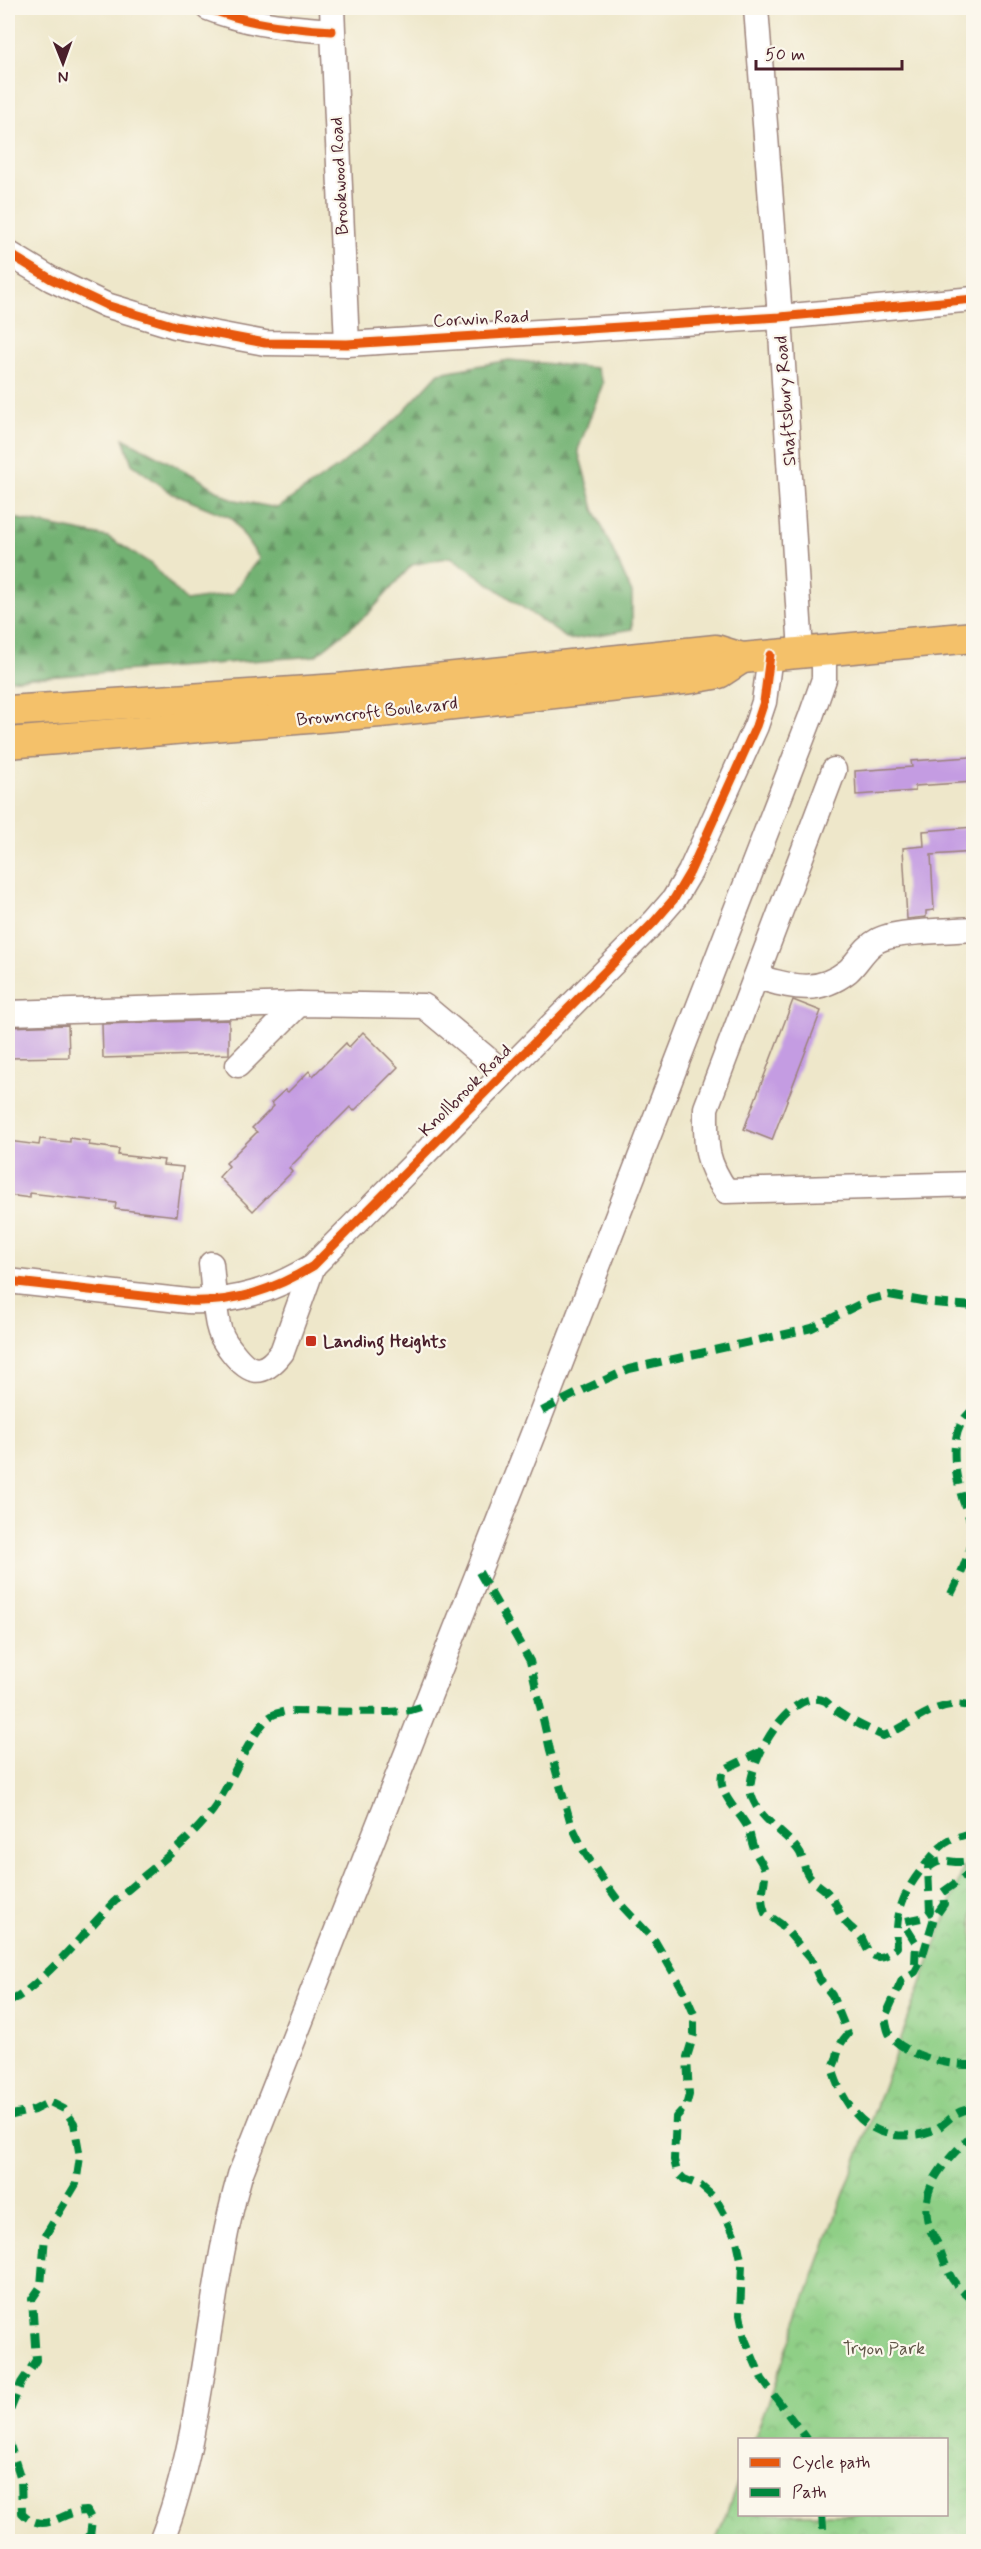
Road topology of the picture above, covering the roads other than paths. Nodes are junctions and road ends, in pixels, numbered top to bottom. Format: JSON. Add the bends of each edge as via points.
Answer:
{"nodes":[{"id":1,"x":208,"y":8,"type":"edge"},
{"id":2,"x":756,"y":8,"type":"edge"},
{"id":3,"x":332,"y":19,"type":"edge"},
{"id":4,"x":8,"y":253,"type":"edge"},
{"id":5,"x":974,"y":299,"type":"edge"},
{"id":6,"x":780,"y":317,"type":"junction"},
{"id":7,"x":347,"y":344,"type":"junction"},
{"id":8,"x":974,"y":637,"type":"edge"},
{"id":9,"x":813,"y":651,"type":"junction"},
{"id":10,"x":756,"y":657,"type":"junction"},
{"id":11,"x":559,"y":679,"type":"junction"},
{"id":12,"x":8,"y":711,"type":"edge"},
{"id":13,"x":8,"y":743,"type":"edge"},
{"id":14,"x":834,"y":770,"type":"dead end"},
{"id":15,"x":974,"y":930,"type":"edge"},
{"id":16,"x":756,"y":977,"type":"junction"},
{"id":17,"x":299,"y":1004,"type":"junction"},
{"id":18,"x":8,"y":1013,"type":"edge"},
{"id":19,"x":238,"y":1065,"type":"dead end"},
{"id":20,"x":504,"y":1073,"type":"junction"},
{"id":21,"x":974,"y":1184,"type":"edge"},
{"id":22,"x":211,"y":1264,"type":"dead end"},
{"id":23,"x":313,"y":1266,"type":"junction"},
{"id":24,"x":8,"y":1281,"type":"edge"},
{"id":25,"x":215,"y":1302,"type":"junction"},
{"id":26,"x":161,"y":2541,"type":"edge"}],
"edges":[{"from":1,"to":3,"type":"street","via":[[278,27]]},
{"from":2,"to":6,"type":"street","name":"Shaftsbury Road"},
{"from":3,"to":7,"type":"street","name":"Brookwood Road"},
{"from":4,"to":7,"type":"street","name":"Corwin Road","via":[[106,306],[175,326],[265,343]]},
{"from":5,"to":6,"type":"street","name":"Corwin Road"},
{"from":6,"to":7,"type":"street","name":"Corwin Road"},
{"from":6,"to":9,"type":"street","name":"Shaftsbury Road"},
{"from":8,"to":9,"type":"main road","name":"Browncroft Boulevard"},
{"from":9,"to":10,"type":"main road","name":"Browncroft Boulevard"},
{"from":9,"to":26,"type":"street","name":"Shaftsbury Road","via":[[824,679],[811,716],[240,2175],[226,2230],[188,2443]]},
{"from":10,"to":11,"type":"main road","name":"Browncroft Boulevard","via":[[716,650]]},
{"from":10,"to":20,"type":"street","name":"Knollbrook Road","via":[[766,690],[756,726],[682,886],[665,910]]},
{"from":11,"to":12,"type":"main road","name":"Browncroft Boulevard"},
{"from":11,"to":13,"type":"main road","name":"Browncroft Boulevard","via":[[171,731]]},
{"from":14,"to":16,"type":"street"},
{"from":15,"to":16,"type":"street","via":[[908,933],[877,940],[848,971],[822,987],[795,986]]},
{"from":16,"to":21,"type":"street","via":[[706,1108],[706,1152],[726,1191]]},
{"from":17,"to":18,"type":"street"},
{"from":17,"to":19,"type":"street"},
{"from":17,"to":20,"type":"street","via":[[424,1006]]},
{"from":20,"to":23,"type":"street","name":"Knollbrook Road"},
{"from":22,"to":25,"type":"street"},
{"from":23,"to":25,"type":"street","name":"Knollbrook Road","via":[[272,1289]]},
{"from":23,"to":25,"type":"street","via":[[282,1352],[264,1369],[243,1366],[223,1340]]},
{"from":24,"to":25,"type":"street","name":"Knollbrook Road"}]}
